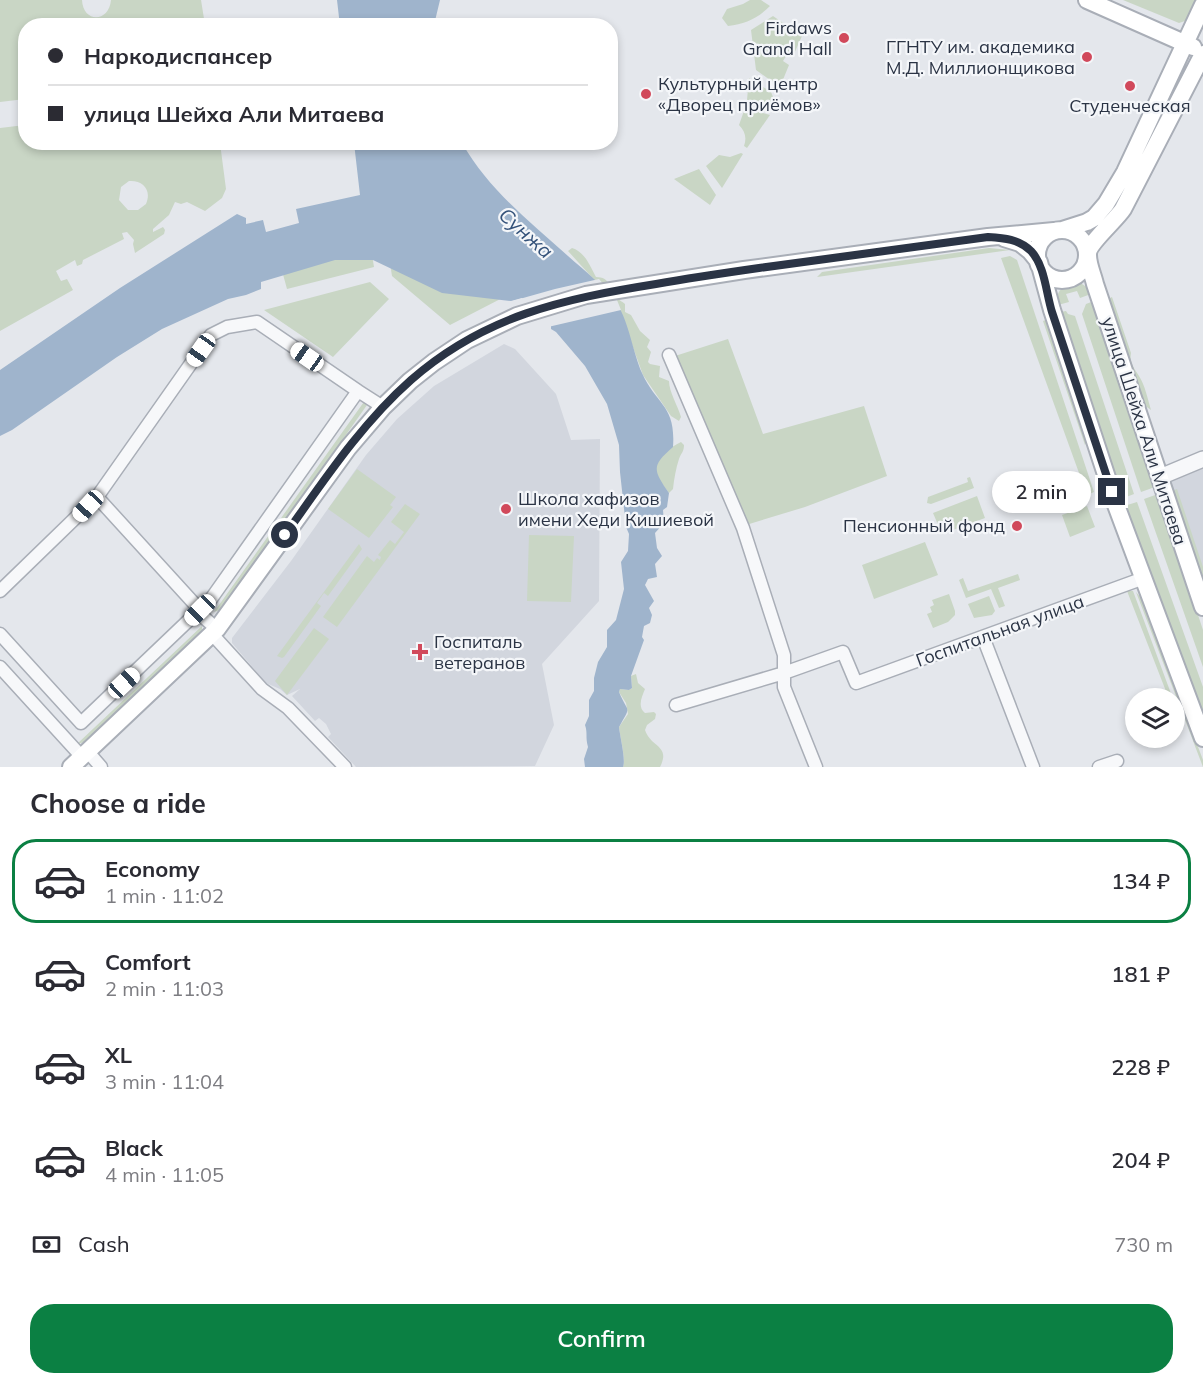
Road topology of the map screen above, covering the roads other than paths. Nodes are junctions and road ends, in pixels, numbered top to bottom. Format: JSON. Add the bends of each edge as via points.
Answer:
{"nodes":[{"id":1,"x":1087,"y":0,"type":"edge"},
{"id":2,"x":1203,"y":5,"type":"edge"},
{"id":3,"x":1185,"y":44,"type":"junction"},
{"id":4,"x":1203,"y":52,"type":"edge"},
{"id":5,"x":1058,"y":231,"type":"junction"},
{"id":6,"x":988,"y":237,"type":"junction"},
{"id":7,"x":1087,"y":254,"type":"junction"},
{"id":8,"x":1039,"y":262,"type":"junction"},
{"id":9,"x":669,"y":355,"type":"dead end"},
{"id":10,"x":358,"y":391,"type":"junction"},
{"id":11,"x":383,"y":407,"type":"junction"},
{"id":12,"x":1203,"y":459,"type":"edge"},
{"id":13,"x":1160,"y":477,"type":"junction"},
{"id":14,"x":97,"y":497,"type":"junction"},
{"id":15,"x":1144,"y":578,"type":"junction"},
{"id":16,"x":0,"y":591,"type":"edge"},
{"id":17,"x":1203,"y":607,"type":"edge"},
{"id":18,"x":200,"y":610,"type":"junction"},
{"id":19,"x":214,"y":632,"type":"junction"},
{"id":20,"x":0,"y":634,"type":"edge"},
{"id":21,"x":983,"y":637,"type":"junction"},
{"id":22,"x":0,"y":667,"type":"edge"},
{"id":23,"x":784,"y":673,"type":"junction"},
{"id":24,"x":676,"y":705,"type":"dead end"},
{"id":25,"x":1203,"y":738,"type":"edge"},
{"id":26,"x":80,"y":759,"type":"edge"},
{"id":27,"x":1117,"y":761,"type":"dead end"},
{"id":28,"x":101,"y":767,"type":"edge"},
{"id":29,"x":345,"y":767,"type":"edge"},
{"id":30,"x":816,"y":767,"type":"edge"},
{"id":31,"x":1033,"y":767,"type":"edge"},
{"id":32,"x":1099,"y":767,"type":"edge"}],
"edges":[{"from":1,"to":3,"type":"main road"},
{"from":2,"to":3,"type":"main road"},
{"from":3,"to":4,"type":"main road"},
{"from":3,"to":5,"type":"main road","via":[[1106,204],[1087,222]]},
{"from":4,"to":7,"type":"main road","via":[[1135,189]]},
{"from":5,"to":6,"type":"main road"},
{"from":5,"to":7,"type":"main road","via":[[1080,237]]},
{"from":5,"to":8,"type":"main road","via":[[1042,241]]},
{"from":6,"to":8,"type":"main road","via":[[1020,243]]},
{"from":6,"to":11,"type":"main road","via":[[717,274],[558,302],[467,340],[410,381]]},
{"from":7,"to":8,"type":"main road","via":[[1082,271],[1069,279],[1048,275]]},
{"from":7,"to":13,"type":"main road","name":"улица Шейха Али Митаева"},
{"from":8,"to":15,"type":"main road","via":[[1112,492]]},
{"from":9,"to":23,"type":"street","via":[[743,528],[784,655]]},
{"from":10,"to":11,"type":"street"},
{"from":10,"to":14,"type":"street","via":[[257,322],[227,327],[211,335]]},
{"from":10,"to":18,"type":"street","via":[[211,600]]},
{"from":11,"to":19,"type":"main road","via":[[348,448]]},
{"from":12,"to":13,"type":"street"},
{"from":13,"to":17,"type":"main road","name":"улица Шейха Али Митаева"},
{"from":14,"to":16,"type":"street"},
{"from":14,"to":18,"type":"street"},
{"from":15,"to":21,"type":"street","name":"Госпитальная улица"},
{"from":15,"to":25,"type":"main road"},
{"from":18,"to":19,"type":"street"},
{"from":18,"to":20,"type":"street","via":[[81,723]]},
{"from":19,"to":26,"type":"main road"},
{"from":19,"to":29,"type":"street","via":[[262,688],[288,708]]},
{"from":21,"to":23,"type":"street","name":"Госпитальная улица","via":[[856,683],[843,652]]},
{"from":21,"to":31,"type":"street"},
{"from":22,"to":26,"type":"street"},
{"from":23,"to":24,"type":"street"},
{"from":23,"to":30,"type":"street","via":[[784,687]]},
{"from":26,"to":28,"type":"street"},
{"from":27,"to":32,"type":"street"}]}
